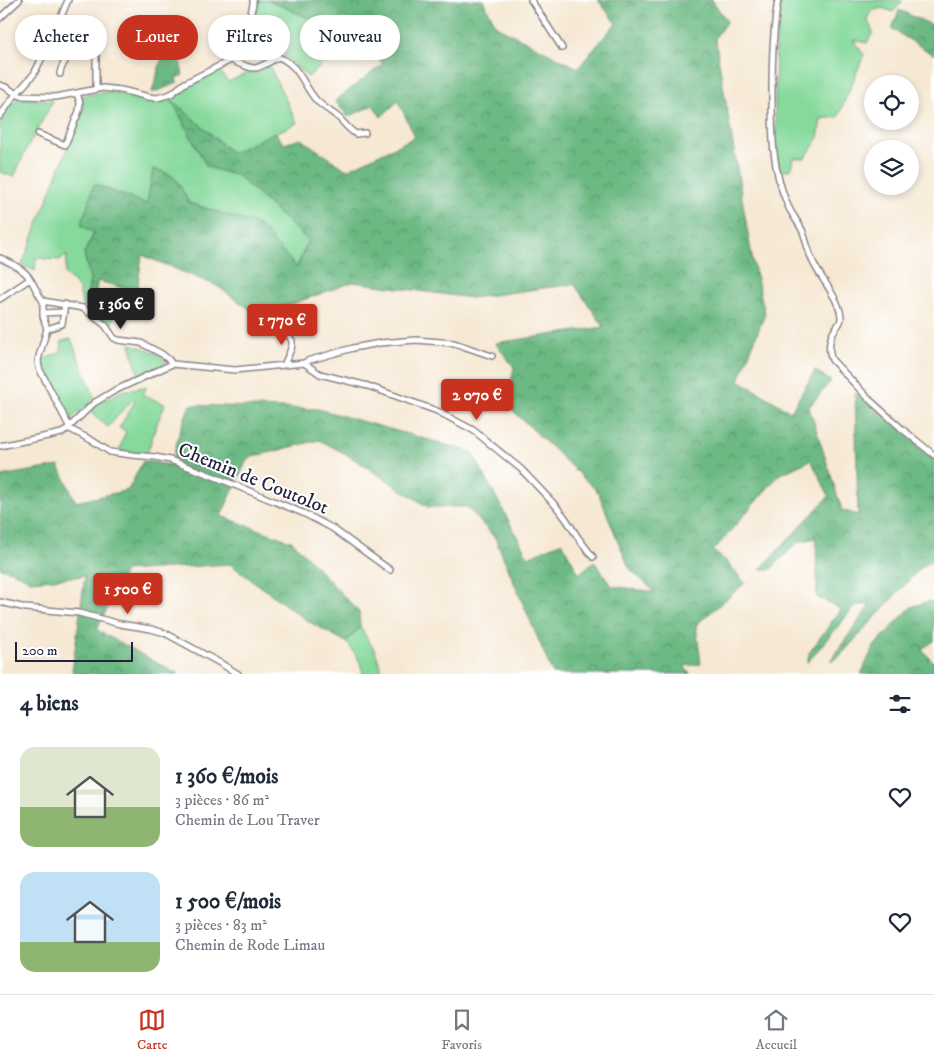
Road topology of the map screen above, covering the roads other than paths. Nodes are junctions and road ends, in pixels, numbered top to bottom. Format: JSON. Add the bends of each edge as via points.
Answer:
{"nodes":[{"id":1,"x":19,"y":0,"type":"edge"},
{"id":2,"x":68,"y":0,"type":"edge"},
{"id":3,"x":252,"y":0,"type":"edge"},
{"id":4,"x":531,"y":0,"type":"edge"},
{"id":5,"x":778,"y":0,"type":"edge"},
{"id":6,"x":250,"y":15,"type":"edge"},
{"id":7,"x":0,"y":18,"type":"edge"},
{"id":8,"x":562,"y":48,"type":"dead end"},
{"id":9,"x":232,"y":60,"type":"joint"},
{"id":10,"x":273,"y":60,"type":"edge"},
{"id":11,"x":284,"y":60,"type":"edge"},
{"id":12,"x":60,"y":74,"type":"dead end"},
{"id":13,"x":0,"y":86,"type":"edge"},
{"id":14,"x":96,"y":88,"type":"junction"},
{"id":15,"x":16,"y":94,"type":"junction"},
{"id":16,"x":77,"y":94,"type":"junction"},
{"id":17,"x":0,"y":116,"type":"edge"},
{"id":18,"x":365,"y":133,"type":"dead end"},
{"id":19,"x":38,"y":134,"type":"dead end"},
{"id":20,"x":0,"y":258,"type":"edge"},
{"id":21,"x":30,"y":279,"type":"junction"},
{"id":22,"x":0,"y":299,"type":"edge"},
{"id":23,"x":43,"y":301,"type":"junction"},
{"id":24,"x":65,"y":304,"type":"junction"},
{"id":25,"x":64,"y":312,"type":"junction"},
{"id":26,"x":43,"y":313,"type":"junction"},
{"id":27,"x":274,"y":328,"type":"dead end"},
{"id":28,"x":47,"y":329,"type":"junction"},
{"id":29,"x":492,"y":356,"type":"dead end"},
{"id":30,"x":304,"y":363,"type":"junction"},
{"id":31,"x":172,"y":364,"type":"junction"},
{"id":32,"x":284,"y":365,"type":"junction"},
{"id":33,"x":69,"y":427,"type":"junction"},
{"id":34,"x":0,"y":446,"type":"edge"},
{"id":35,"x":934,"y":455,"type":"edge"},
{"id":36,"x":593,"y":557,"type":"dead end"},
{"id":37,"x":390,"y":570,"type":"dead end"},
{"id":38,"x":0,"y":602,"type":"edge"},
{"id":39,"x":238,"y":674,"type":"edge"}],
"edges":[{"from":1,"to":7,"type":"street"},
{"from":2,"to":15,"type":"street","via":[[34,74]]},
{"from":3,"to":6,"type":"street"},
{"from":4,"to":8,"type":"street"},
{"from":5,"to":35,"type":"street","via":[[772,68],[774,156],[788,207],[840,312],[840,323],[833,333],[829,354],[872,402]]},
{"from":9,"to":10,"type":"street","via":[[257,69]]},
{"from":9,"to":14,"type":"street","via":[[171,94],[157,98],[112,88]]},
{"from":11,"to":18,"type":"street","via":[[293,67],[316,100],[351,131]]},
{"from":12,"to":14,"type":"street","via":[[73,51],[95,47]]},
{"from":13,"to":15,"type":"street"},
{"from":14,"to":16,"type":"street"},
{"from":15,"to":16,"type":"street","via":[[56,97]]},
{"from":15,"to":17,"type":"street"},
{"from":16,"to":19,"type":"street","via":[[79,111],[65,145]]},
{"from":20,"to":21,"type":"street"},
{"from":21,"to":22,"type":"street"},
{"from":21,"to":23,"type":"street"},
{"from":23,"to":24,"type":"street"},
{"from":23,"to":26,"type":"street"},
{"from":24,"to":25,"type":"street"},
{"from":24,"to":31,"type":"street","via":[[83,308],[94,315],[114,338],[141,343],[162,354]]},
{"from":25,"to":26,"type":"street"},
{"from":25,"to":28,"type":"street","via":[[62,324]]},
{"from":26,"to":28,"type":"street"},
{"from":27,"to":32,"type":"street","via":[[293,341]]},
{"from":28,"to":33,"type":"street","via":[[38,360],[39,368]]},
{"from":29,"to":30,"type":"street","via":[[454,343],[416,340],[353,348]]},
{"from":30,"to":32,"type":"street"},
{"from":30,"to":36,"type":"street","via":[[320,374],[368,386],[437,411],[473,430],[521,469],[556,506]]},
{"from":31,"to":32,"type":"street","via":[[235,370]]},
{"from":31,"to":33,"type":"street","via":[[100,399]]},
{"from":33,"to":34,"type":"street","via":[[62,433]]},
{"from":33,"to":37,"type":"street","name":"Chemin de Coutolot","via":[[110,452],[170,460],[303,513],[332,528]]},
{"from":38,"to":39,"type":"street","via":[[79,613],[165,633]]}]}
